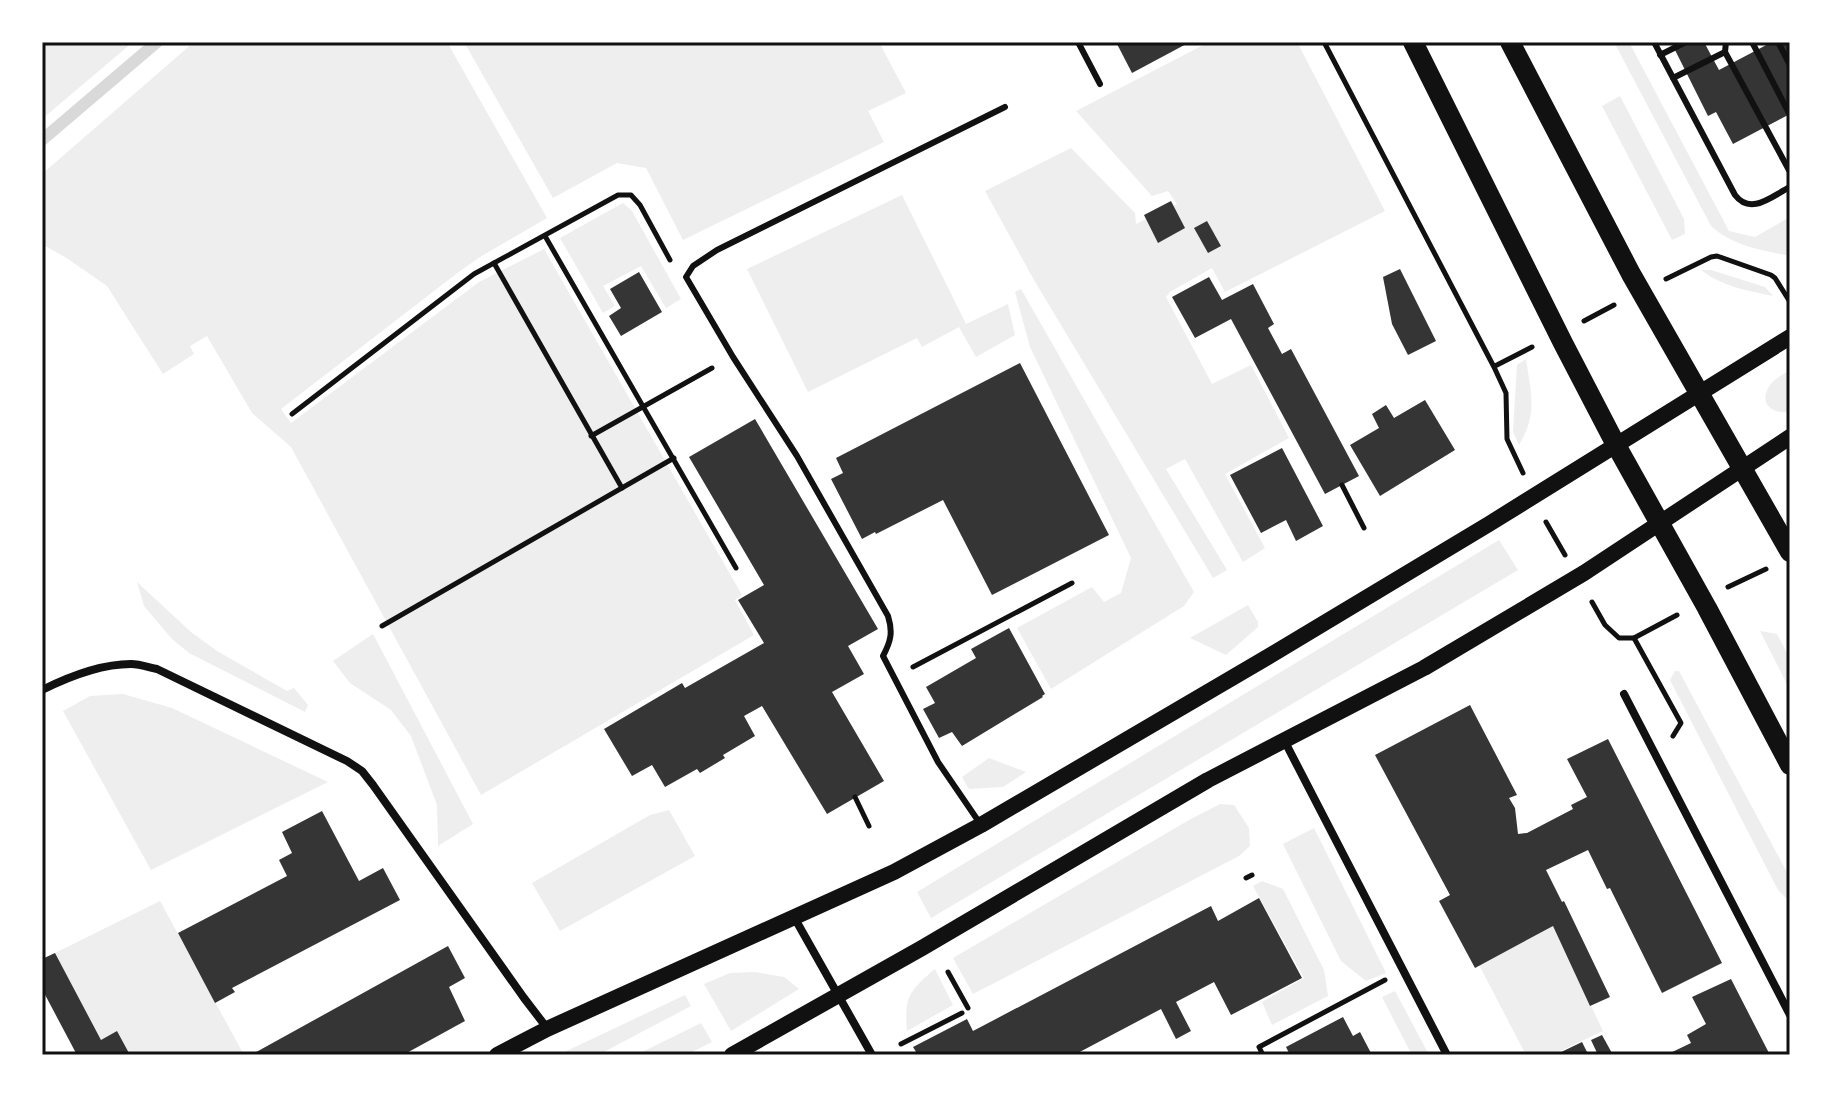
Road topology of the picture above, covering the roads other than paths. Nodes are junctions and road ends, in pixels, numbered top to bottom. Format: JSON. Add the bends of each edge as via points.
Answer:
{"nodes":[{"id":1,"x":1078,"y":42,"type":"edge"},
{"id":2,"x":1413,"y":42,"type":"edge"},
{"id":3,"x":1510,"y":42,"type":"edge"},
{"id":4,"x":1654,"y":42,"type":"edge"},
{"id":5,"x":1686,"y":42,"type":"edge"},
{"id":6,"x":1726,"y":42,"type":"edge"},
{"id":7,"x":1752,"y":42,"type":"edge"},
{"id":8,"x":1778,"y":42,"type":"edge"},
{"id":9,"x":1725,"y":52,"type":"junction"},
{"id":10,"x":1660,"y":55,"type":"junction"},
{"id":11,"x":1790,"y":65,"type":"edge"},
{"id":12,"x":1673,"y":78,"type":"junction"},
{"id":13,"x":1100,"y":84,"type":"dead end"},
{"id":14,"x":1005,"y":107,"type":"dead end"},
{"id":15,"x":1790,"y":115,"type":"edge"},
{"id":16,"x":1790,"y":172,"type":"edge"},
{"id":17,"x":1790,"y":179,"type":"edge"},
{"id":18,"x":1789,"y":187,"type":"edge"},
{"id":19,"x":1790,"y":337,"type":"edge"},
{"id":20,"x":1699,"y":394,"type":"junction"},
{"id":21,"x":1790,"y":437,"type":"edge"},
{"id":22,"x":1616,"y":445,"type":"junction"},
{"id":23,"x":1743,"y":469,"type":"junction"},
{"id":24,"x":1661,"y":523,"type":"junction"},
{"id":25,"x":1790,"y":552,"type":"edge"},
{"id":26,"x":42,"y":690,"type":"edge"},
{"id":27,"x":1624,"y":694,"type":"dead end"},
{"id":28,"x":1284,"y":740,"type":"junction"},
{"id":29,"x":1790,"y":765,"type":"edge"},
{"id":30,"x":981,"y":825,"type":"junction"},
{"id":31,"x":794,"y":917,"type":"junction"},
{"id":32,"x":838,"y":995,"type":"junction"},
{"id":33,"x":1790,"y":1015,"type":"edge"},
{"id":34,"x":547,"y":1029,"type":"junction"},
{"id":35,"x":497,"y":1055,"type":"edge"},
{"id":36,"x":732,"y":1055,"type":"edge"},
{"id":37,"x":872,"y":1055,"type":"edge"},
{"id":38,"x":1447,"y":1055,"type":"edge"}],
"edges":[{"from":1,"to":13,"type":"lane"},
{"from":2,"to":22,"type":"main road"},
{"from":3,"to":20,"type":"main road"},
{"from":4,"to":10,"type":"lane"},
{"from":5,"to":10,"type":"lane"},
{"from":6,"to":9,"type":"lane"},
{"from":7,"to":15,"type":"lane"},
{"from":8,"to":11,"type":"lane"},
{"from":9,"to":12,"type":"lane"},
{"from":9,"to":16,"type":"lane"},
{"from":10,"to":12,"type":"lane"},
{"from":12,"to":18,"type":"lane","via":[[1741,203],[1756,205]]},
{"from":14,"to":30,"type":"lane","via":[[717,250],[686,277],[888,616],[892,630],[883,656],[938,762]]},
{"from":17,"to":18,"type":"lane"},
{"from":19,"to":20,"type":"main road"},
{"from":20,"to":22,"type":"main road"},
{"from":20,"to":23,"type":"main road"},
{"from":21,"to":23,"type":"main road"},
{"from":22,"to":24,"type":"main road"},
{"from":22,"to":30,"type":"main road"},
{"from":23,"to":24,"type":"main road"},
{"from":23,"to":25,"type":"main road"},
{"from":24,"to":28,"type":"main road","via":[[1424,668]]},
{"from":24,"to":29,"type":"main road"},
{"from":26,"to":34,"type":"street","via":[[109,666],[157,669],[362,771]]},
{"from":27,"to":33,"type":"street"},
{"from":28,"to":32,"type":"main road"},
{"from":28,"to":38,"type":"street"},
{"from":30,"to":31,"type":"main road"},
{"from":31,"to":32,"type":"street"},
{"from":31,"to":34,"type":"main road"},
{"from":32,"to":36,"type":"main road"},
{"from":32,"to":37,"type":"street"},
{"from":34,"to":35,"type":"main road"}]}
